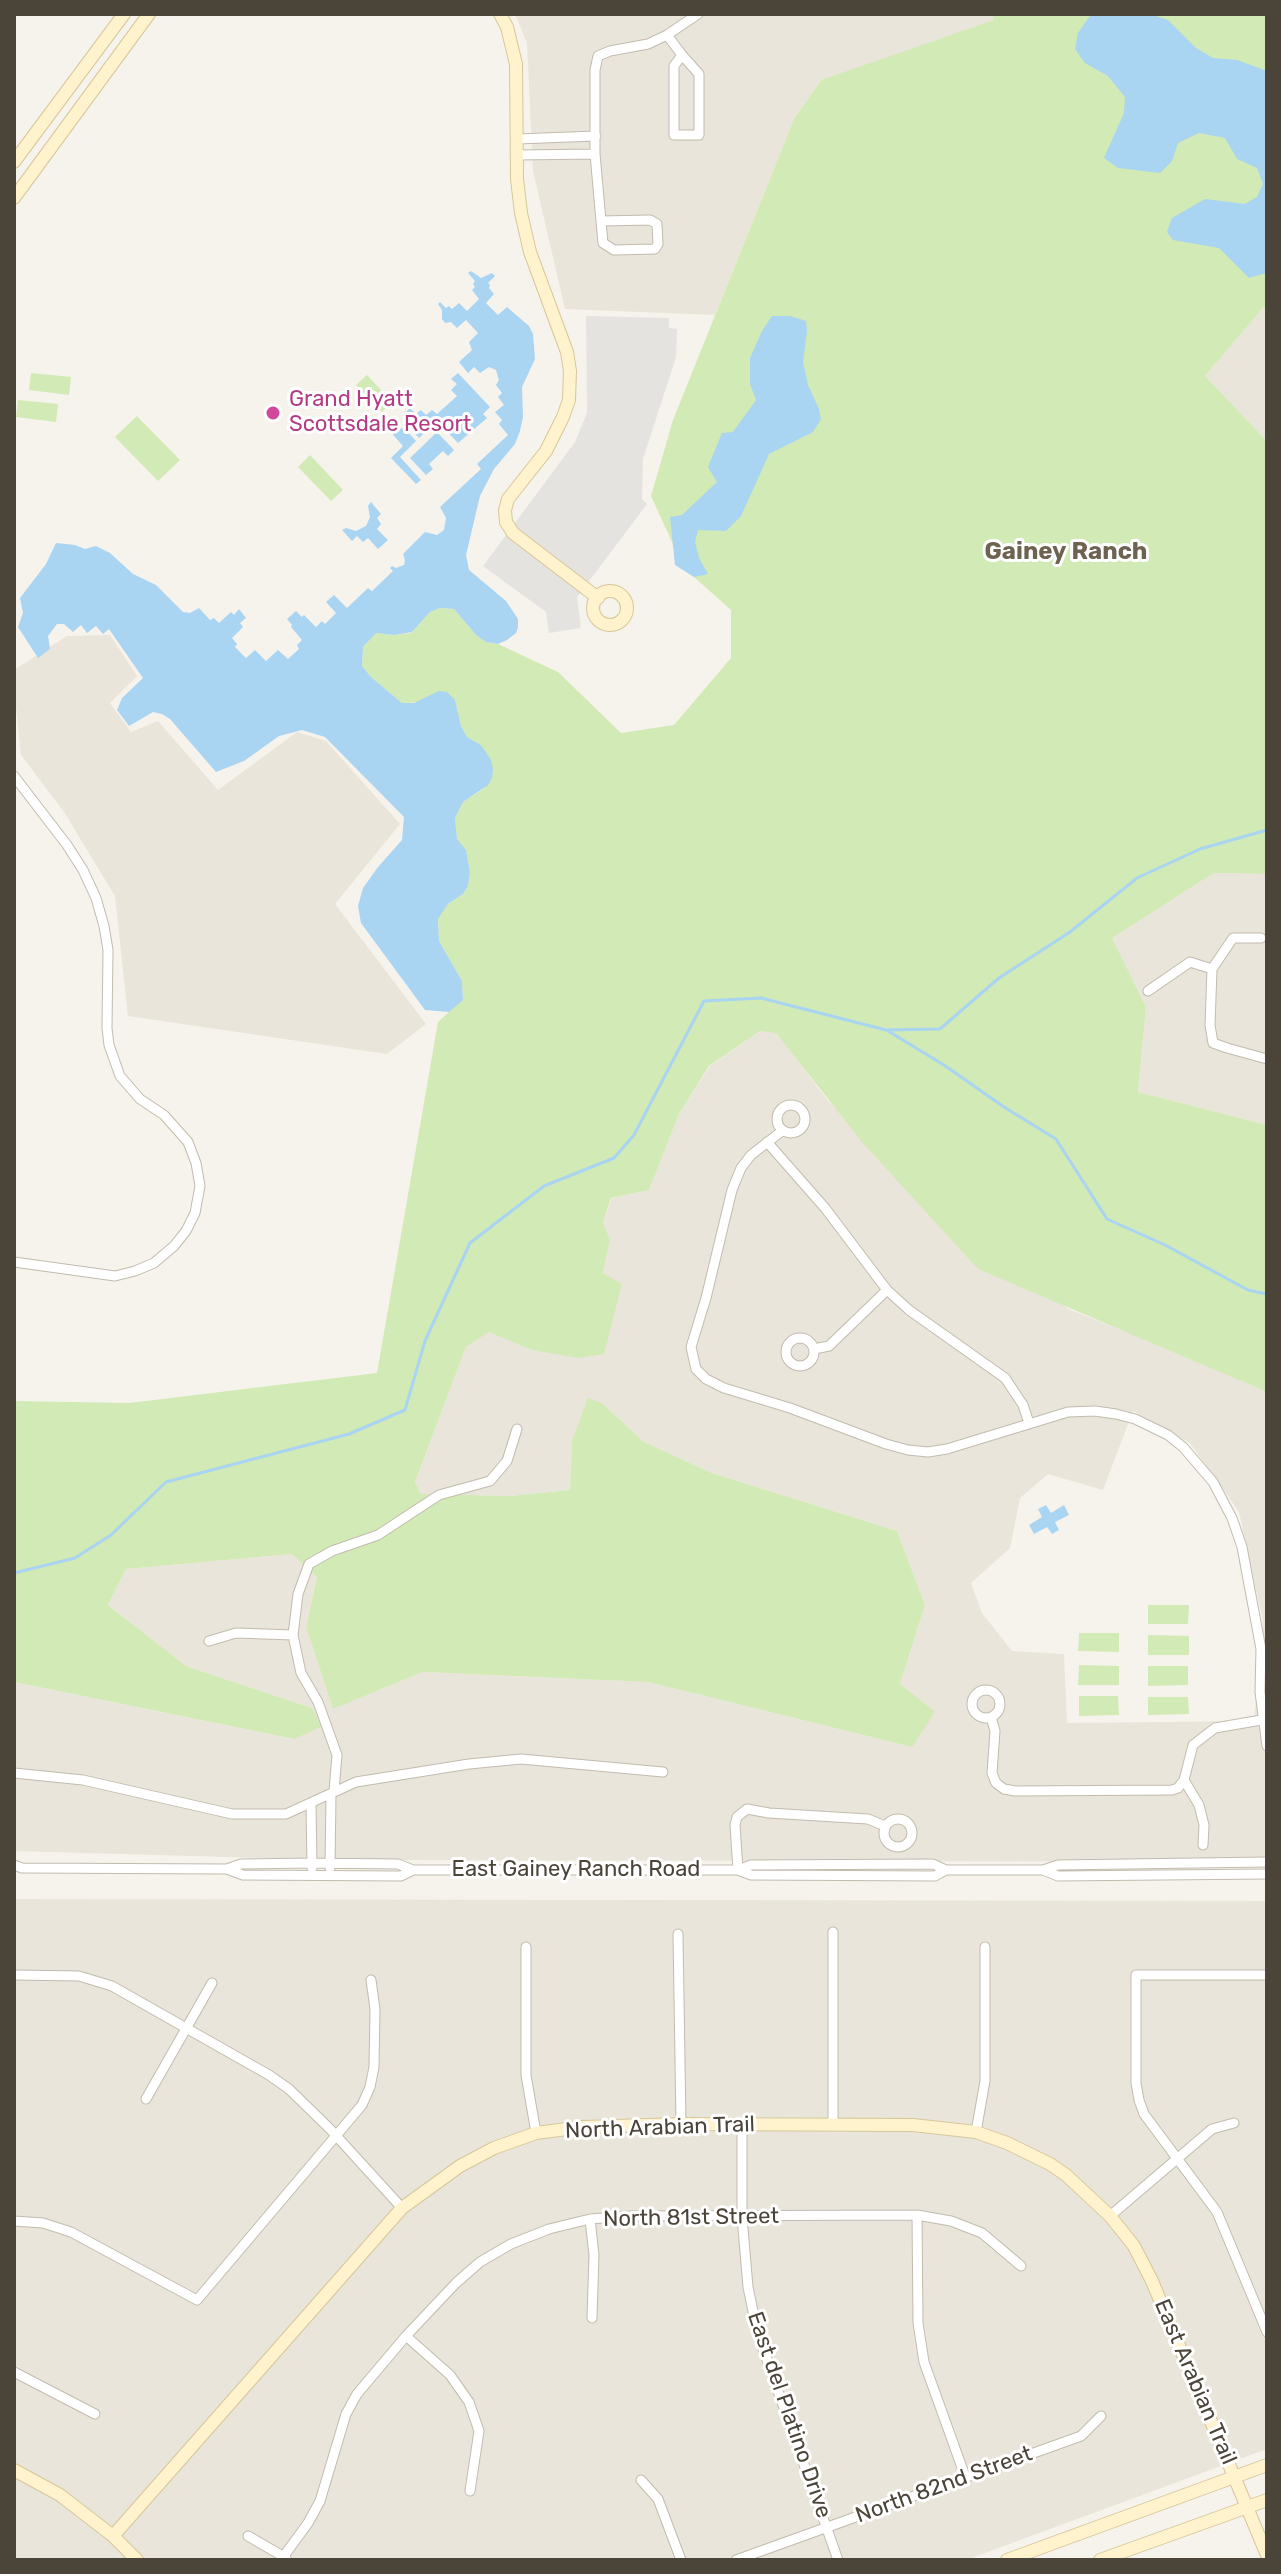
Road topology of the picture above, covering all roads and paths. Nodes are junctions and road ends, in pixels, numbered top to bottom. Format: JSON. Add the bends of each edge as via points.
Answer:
{"nodes":[{"id":1,"x":124,"y":14,"type":"edge"},
{"id":2,"x":149,"y":14,"type":"edge"},
{"id":3,"x":500,"y":14,"type":"edge"},
{"id":4,"x":698,"y":14,"type":"edge"},
{"id":5,"x":667,"y":35,"type":"junction"},
{"id":6,"x":682,"y":55,"type":"junction"},
{"id":7,"x":596,"y":136,"type":"junction"},
{"id":8,"x":517,"y":139,"type":"junction"},
{"id":9,"x":595,"y":154,"type":"junction"},
{"id":10,"x":517,"y":155,"type":"junction"},
{"id":11,"x":14,"y":162,"type":"edge"},
{"id":12,"x":14,"y":198,"type":"edge"},
{"id":13,"x":601,"y":221,"type":"junction"},
{"id":14,"x":598,"y":598,"type":"dead end"},
{"id":15,"x":14,"y":776,"type":"edge"},
{"id":16,"x":1261,"y":938,"type":"dead end"},
{"id":17,"x":1212,"y":969,"type":"junction"},
{"id":18,"x":1148,"y":991,"type":"dead end"},
{"id":19,"x":1267,"y":1059,"type":"edge"},
{"id":20,"x":782,"y":1131,"type":"dead end"},
{"id":21,"x":767,"y":1142,"type":"junction"},
{"id":22,"x":14,"y":1262,"type":"edge"},
{"id":23,"x":887,"y":1290,"type":"junction"},
{"id":24,"x":814,"y":1349,"type":"dead end"},
{"id":25,"x":1029,"y":1423,"type":"junction"},
{"id":26,"x":517,"y":1429,"type":"dead end"},
{"id":27,"x":293,"y":1635,"type":"junction"},
{"id":28,"x":209,"y":1641,"type":"dead end"},
{"id":29,"x":991,"y":1717,"type":"dead end"},
{"id":30,"x":1264,"y":1719,"type":"edge"},
{"id":31,"x":1267,"y":1746,"type":"edge"},
{"id":32,"x":663,"y":1772,"type":"dead end"},
{"id":33,"x":14,"y":1773,"type":"edge"},
{"id":34,"x":1184,"y":1780,"type":"junction"},
{"id":35,"x":332,"y":1793,"type":"junction"},
{"id":36,"x":311,"y":1803,"type":"junction"},
{"id":37,"x":885,"y":1826,"type":"dead end"},
{"id":38,"x":1203,"y":1845,"type":"dead end"},
{"id":39,"x":1267,"y":1862,"type":"edge"},
{"id":40,"x":312,"y":1863,"type":"junction"},
{"id":41,"x":330,"y":1863,"type":"junction"},
{"id":42,"x":17,"y":1868,"type":"edge"},
{"id":43,"x":227,"y":1869,"type":"junction"},
{"id":44,"x":413,"y":1870,"type":"junction"},
{"id":45,"x":738,"y":1870,"type":"junction"},
{"id":46,"x":1043,"y":1870,"type":"junction"},
{"id":47,"x":1267,"y":1874,"type":"edge"},
{"id":48,"x":312,"y":1875,"type":"junction"},
{"id":49,"x":330,"y":1875,"type":"junction"},
{"id":50,"x":833,"y":1932,"type":"dead end"},
{"id":51,"x":678,"y":1934,"type":"dead end"},
{"id":52,"x":526,"y":1947,"type":"dead end"},
{"id":53,"x":985,"y":1947,"type":"dead end"},
{"id":54,"x":14,"y":1975,"type":"edge"},
{"id":55,"x":1267,"y":1975,"type":"edge"},
{"id":56,"x":371,"y":1980,"type":"dead end"},
{"id":57,"x":212,"y":1983,"type":"dead end"},
{"id":58,"x":186,"y":2028,"type":"junction"},
{"id":59,"x":146,"y":2099,"type":"dead end"},
{"id":60,"x":1234,"y":2123,"type":"dead end"},
{"id":61,"x":681,"y":2124,"type":"junction"},
{"id":62,"x":742,"y":2125,"type":"junction"},
{"id":63,"x":833,"y":2125,"type":"junction"},
{"id":64,"x":976,"y":2132,"type":"junction"},
{"id":65,"x":536,"y":2133,"type":"junction"},
{"id":66,"x":337,"y":2137,"type":"junction"},
{"id":67,"x":1178,"y":2158,"type":"junction"},
{"id":68,"x":402,"y":2208,"type":"junction"},
{"id":69,"x":917,"y":2215,"type":"junction"},
{"id":70,"x":1110,"y":2216,"type":"junction"},
{"id":71,"x":742,"y":2217,"type":"junction"},
{"id":72,"x":590,"y":2219,"type":"junction"},
{"id":73,"x":14,"y":2221,"type":"edge"},
{"id":74,"x":1021,"y":2266,"type":"dead end"},
{"id":75,"x":592,"y":2318,"type":"dead end"},
{"id":76,"x":1267,"y":2332,"type":"edge"},
{"id":77,"x":406,"y":2336,"type":"junction"},
{"id":78,"x":14,"y":2372,"type":"edge"},
{"id":79,"x":95,"y":2414,"type":"dead end"},
{"id":80,"x":1101,"y":2416,"type":"dead end"},
{"id":81,"x":1267,"y":2465,"type":"edge"},
{"id":82,"x":14,"y":2470,"type":"edge"},
{"id":83,"x":965,"y":2476,"type":"junction"},
{"id":84,"x":1235,"y":2476,"type":"junction"},
{"id":85,"x":641,"y":2480,"type":"dead end"},
{"id":86,"x":470,"y":2491,"type":"dead end"},
{"id":87,"x":1267,"y":2500,"type":"edge"},
{"id":88,"x":1248,"y":2507,"type":"junction"},
{"id":89,"x":827,"y":2528,"type":"junction"},
{"id":90,"x":113,"y":2536,"type":"junction"},
{"id":91,"x":248,"y":2536,"type":"dead end"},
{"id":92,"x":1267,"y":2555,"type":"edge"},
{"id":93,"x":285,"y":2559,"type":"edge"},
{"id":94,"x":137,"y":2560,"type":"edge"},
{"id":95,"x":681,"y":2560,"type":"edge"},
{"id":96,"x":736,"y":2560,"type":"edge"},
{"id":97,"x":838,"y":2560,"type":"edge"},
{"id":98,"x":1007,"y":2560,"type":"edge"},
{"id":99,"x":1100,"y":2560,"type":"edge"}],
"edges":[{"from":1,"to":11,"type":"street"},
{"from":2,"to":12,"type":"street"},
{"from":3,"to":8,"type":"street","via":[[516,64]]},
{"from":4,"to":5,"type":"street"},
{"from":5,"to":6,"type":"street"},
{"from":5,"to":7,"type":"street","via":[[598,56]]},
{"from":6,"to":6,"type":"street","via":[[674,66],[674,135],[699,135],[699,74]]},
{"from":7,"to":8,"type":"street"},
{"from":7,"to":9,"type":"street"},
{"from":8,"to":10,"type":"street"},
{"from":9,"to":10,"type":"street"},
{"from":9,"to":13,"type":"street"},
{"from":10,"to":14,"type":"street","via":[[523,225],[570,371],[569,400],[557,432],[508,499],[506,522],[513,533]]},
{"from":13,"to":13,"type":"street","via":[[650,220],[657,224],[658,244],[655,249],[614,250],[603,243]]},
{"from":15,"to":22,"type":"street","via":[[83,870],[96,898],[108,950],[107,1028],[115,1063],[129,1088],[188,1142],[200,1186],[186,1231],[154,1263],[135,1271],[115,1276]]},
{"from":16,"to":17,"type":"street","via":[[1233,938]]},
{"from":17,"to":18,"type":"street","via":[[1190,962]]},
{"from":17,"to":19,"type":"street","via":[[1213,1043]]},
{"from":20,"to":21,"type":"street"},
{"from":21,"to":23,"type":"street"},
{"from":21,"to":25,"type":"street","via":[[741,1168],[732,1190],[691,1347],[696,1369],[724,1388],[908,1450],[947,1449]]},
{"from":23,"to":24,"type":"street","via":[[829,1346]]},
{"from":23,"to":25,"type":"street","via":[[1005,1378]]},
{"from":25,"to":30,"type":"street","via":[[1068,1412],[1135,1419],[1183,1447],[1213,1482],[1242,1547],[1261,1649]]},
{"from":26,"to":27,"type":"street","via":[[507,1461],[490,1481],[439,1495],[378,1535],[309,1564],[298,1594]]},
{"from":27,"to":28,"type":"street","via":[[236,1633]]},
{"from":27,"to":35,"type":"street","via":[[301,1673],[337,1755]]},
{"from":29,"to":34,"type":"street","via":[[992,1773],[1004,1789],[1172,1790]]},
{"from":30,"to":31,"type":"street"},
{"from":30,"to":34,"type":"street","via":[[1215,1728],[1193,1745]]},
{"from":32,"to":35,"type":"street","via":[[521,1759],[370,1780]]},
{"from":33,"to":36,"type":"street","via":[[83,1780],[232,1814],[286,1814]]},
{"from":34,"to":38,"type":"street","via":[[1199,1805]]},
{"from":35,"to":36,"type":"street"},
{"from":35,"to":41,"type":"street"},
{"from":36,"to":40,"type":"street"},
{"from":37,"to":45,"type":"street","via":[[868,1819],[747,1809],[735,1825]]},
{"from":39,"to":46,"type":"street","name":"East Gainey Ranch Road","via":[[1058,1865]]},
{"from":40,"to":41,"type":"street","name":"East Gainey Ranch Road"},
{"from":40,"to":43,"type":"street","name":"East Gainey Ranch Road","via":[[241,1864]]},
{"from":40,"to":48,"type":"street"},
{"from":41,"to":44,"type":"street","name":"East Gainey Ranch Road","via":[[398,1864]]},
{"from":41,"to":49,"type":"street"},
{"from":42,"to":43,"type":"street","name":"East Gainey Ranch Road"},
{"from":43,"to":48,"type":"street","name":"East Gainey Ranch Road","via":[[243,1875]]},
{"from":44,"to":45,"type":"street","name":"East Gainey Ranch Road"},
{"from":44,"to":49,"type":"street","name":"East Gainey Ranch Road","via":[[401,1876]]},
{"from":45,"to":46,"type":"street","name":"East Gainey Ranch Road","via":[[751,1865],[830,1870],[933,1864],[946,1870]]},
{"from":46,"to":47,"type":"street","name":"East Gainey Ranch Road","via":[[1058,1876]]},
{"from":48,"to":49,"type":"street","name":"East Gainey Ranch Road"},
{"from":50,"to":63,"type":"street"},
{"from":51,"to":61,"type":"street"},
{"from":52,"to":65,"type":"street","via":[[526,2075]]},
{"from":53,"to":64,"type":"street","via":[[985,2081]]},
{"from":54,"to":58,"type":"street","via":[[97,1980]]},
{"from":55,"to":67,"type":"street","via":[[1136,1975],[1139,2100]]},
{"from":56,"to":66,"type":"street","via":[[372,2077],[362,2105]]},
{"from":57,"to":58,"type":"street"},
{"from":58,"to":59,"type":"street"},
{"from":58,"to":66,"type":"street","via":[[289,2089]]},
{"from":60,"to":67,"type":"street","via":[[1212,2129]]},
{"from":61,"to":62,"type":"street","name":"North Arabian Trail"},
{"from":61,"to":65,"type":"street","name":"North Arabian Trail"},
{"from":62,"to":63,"type":"street","name":"North Arabian Trail"},
{"from":62,"to":71,"type":"street","name":"East del Platino Drive"},
{"from":63,"to":64,"type":"street","name":"North Arabian Trail"},
{"from":64,"to":70,"type":"street","name":"North Arabian Trail","via":[[1050,2164]]},
{"from":65,"to":68,"type":"street","name":"North Arabian Trail","via":[[460,2166]]},
{"from":66,"to":68,"type":"street"},
{"from":66,"to":73,"type":"street","via":[[197,2300],[71,2232]]},
{"from":67,"to":70,"type":"street"},
{"from":67,"to":76,"type":"street","via":[[1217,2212]]},
{"from":68,"to":90,"type":"street","name":"North Arabian Trail"},
{"from":69,"to":71,"type":"street","name":"North 81st Street"},
{"from":69,"to":74,"type":"street","name":"North 81st Street","via":[[936,2216],[982,2233]]},
{"from":69,"to":83,"type":"street","via":[[918,2323],[924,2362]]},
{"from":70,"to":84,"type":"street","name":"East Arabian Trail","via":[[1152,2281]]},
{"from":71,"to":72,"type":"street","name":"North 81st Street"},
{"from":71,"to":89,"type":"street","name":"East del Platino Drive","via":[[748,2287],[762,2346]]},
{"from":72,"to":75,"type":"street"},
{"from":72,"to":77,"type":"street","name":"North 81st Street","via":[[549,2229],[480,2262]]},
{"from":77,"to":86,"type":"street","via":[[450,2375],[469,2402],[479,2431]]},
{"from":77,"to":93,"type":"street","name":"North 81st Street","via":[[346,2414],[320,2501]]},
{"from":78,"to":79,"type":"street"},
{"from":80,"to":83,"type":"street","name":"North 82nd Street","via":[[1081,2436]]},
{"from":81,"to":84,"type":"street"},
{"from":82,"to":90,"type":"street","via":[[60,2495]]},
{"from":83,"to":89,"type":"street","name":"North 82nd Street"},
{"from":84,"to":88,"type":"street","name":"East Arabian Trail"},
{"from":84,"to":98,"type":"street"},
{"from":85,"to":95,"type":"street","via":[[658,2499]]},
{"from":87,"to":88,"type":"street"},
{"from":88,"to":92,"type":"street","name":"East Arabian Trail"},
{"from":88,"to":99,"type":"street"},
{"from":89,"to":96,"type":"street","name":"North 82nd Street"},
{"from":89,"to":97,"type":"street","name":"East del Platino Drive"},
{"from":90,"to":94,"type":"street"},
{"from":91,"to":93,"type":"street"}]}
